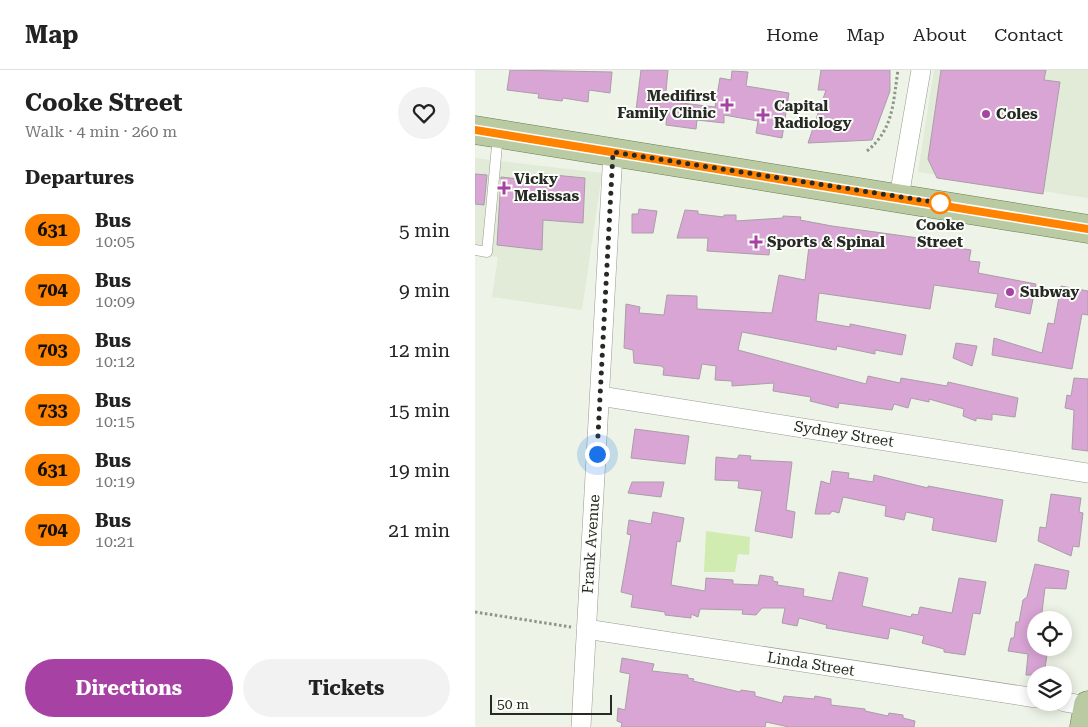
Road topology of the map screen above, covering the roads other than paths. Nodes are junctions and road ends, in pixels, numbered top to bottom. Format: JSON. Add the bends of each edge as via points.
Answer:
{"nodes":[{"id":1,"x":921,"y":70,"type":"edge"},
{"id":2,"x":487,"y":132,"type":"edge"},
{"id":3,"x":613,"y":152,"type":"junction"},
{"id":4,"x":899,"y":197,"type":"junction"},
{"id":5,"x":1088,"y":228,"type":"edge"},
{"id":6,"x":475,"y":250,"type":"edge"},
{"id":7,"x":600,"y":396,"type":"junction"},
{"id":8,"x":1088,"y":473,"type":"edge"},
{"id":9,"x":586,"y":629,"type":"junction"},
{"id":10,"x":1027,"y":697,"type":"edge"},
{"id":11,"x":1072,"y":703,"type":"edge"},
{"id":12,"x":1088,"y":705,"type":"edge"},
{"id":13,"x":581,"y":727,"type":"edge"},
{"id":14,"x":1084,"y":727,"type":"edge"}],
"edges":[{"from":1,"to":4,"type":"street"},
{"from":2,"to":3,"type":"main road"},
{"from":2,"to":6,"type":"lane","via":[[487,252]]},
{"from":3,"to":4,"type":"main road"},
{"from":3,"to":7,"type":"street","name":"Frank Avenue"},
{"from":4,"to":5,"type":"main road"},
{"from":7,"to":8,"type":"street","name":"Sydney Street"},
{"from":7,"to":9,"type":"street","name":"Frank Avenue"},
{"from":9,"to":10,"type":"street","name":"Linda Street"},
{"from":9,"to":13,"type":"street","name":"Frank Avenue"},
{"from":11,"to":12,"type":"street"},
{"from":12,"to":14,"type":"main road"}]}
